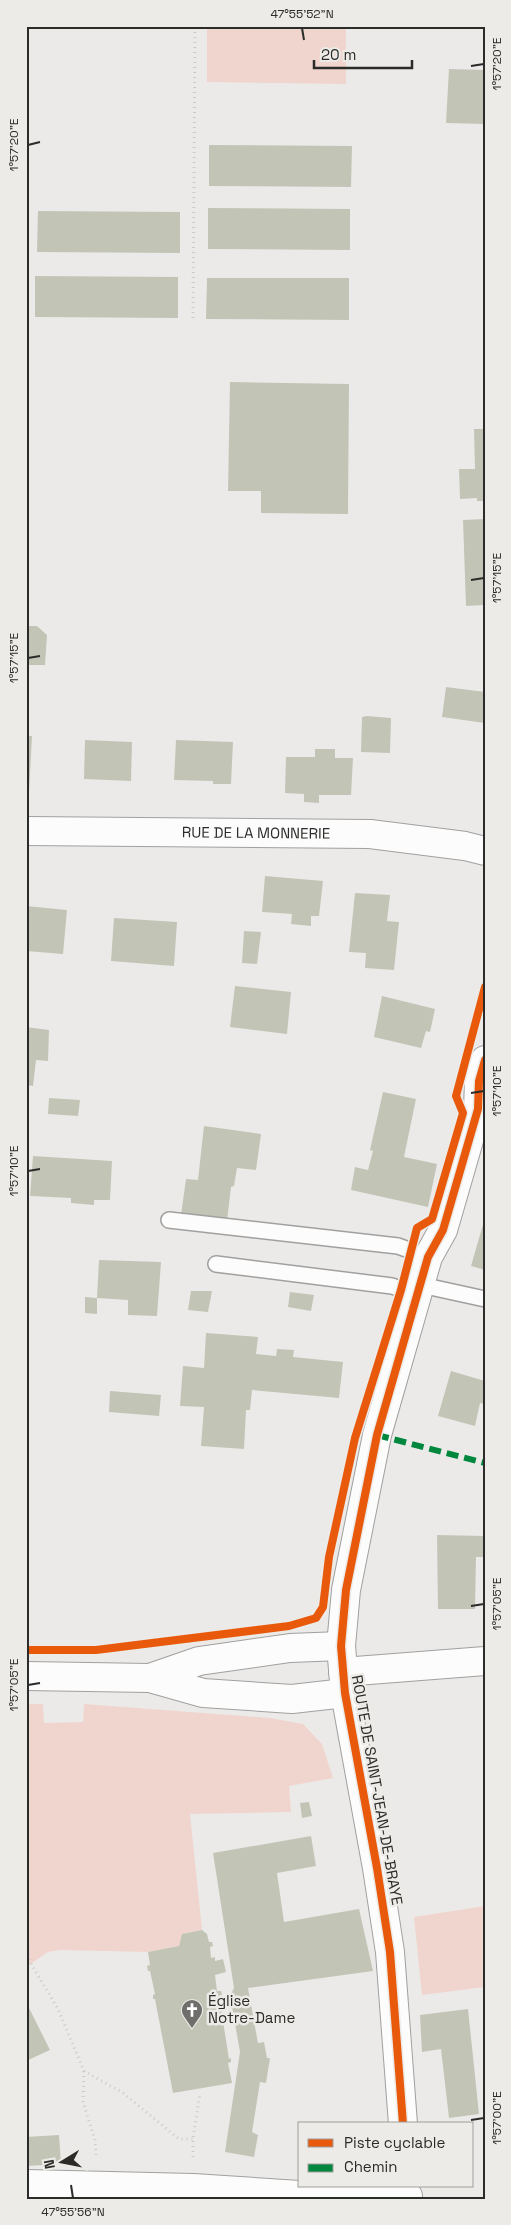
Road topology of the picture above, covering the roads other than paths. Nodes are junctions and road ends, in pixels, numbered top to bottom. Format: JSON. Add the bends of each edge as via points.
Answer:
{"nodes":[{"id":1,"x":26,"y":831,"type":"edge"},
{"id":2,"x":485,"y":852,"type":"edge"},
{"id":3,"x":485,"y":1060,"type":"edge"},
{"id":4,"x":169,"y":1220,"type":"dead end"},
{"id":5,"x":428,"y":1257,"type":"junction"},
{"id":6,"x":216,"y":1264,"type":"dead end"},
{"id":7,"x":420,"y":1290,"type":"junction"},
{"id":8,"x":485,"y":1299,"type":"edge"},
{"id":9,"x":485,"y":1661,"type":"edge"},
{"id":10,"x":343,"y":1670,"type":"junction"},
{"id":11,"x":26,"y":1676,"type":"edge"},
{"id":12,"x":150,"y":1678,"type":"junction"},
{"id":13,"x":403,"y":2122,"type":"edge"},
{"id":14,"x":26,"y":2184,"type":"edge"},
{"id":15,"x":408,"y":2194,"type":"edge"},
{"id":16,"x":360,"y":2199,"type":"edge"},
{"id":17,"x":368,"y":2199,"type":"edge"}],
"edges":[{"from":1,"to":2,"type":"street","name":"RUE DE LA MONNERIE","via":[[370,834],[465,846]]},
{"from":3,"to":5,"type":"street","name":"ROUTE DE SAINT-JEAN-DE-BRAYE","via":[[479,1081],[478,1108],[443,1230]]},
{"from":4,"to":5,"type":"lane","via":[[398,1246]]},
{"from":5,"to":7,"type":"street","name":"ROUTE DE SAINT-JEAN-DE-BRAYE"},
{"from":6,"to":7,"type":"lane"},
{"from":7,"to":8,"type":"lane"},
{"from":7,"to":10,"type":"street","name":"ROUTE DE SAINT-JEAN-DE-BRAYE","via":[[377,1435],[346,1590]]},
{"from":9,"to":10,"type":"street"},
{"from":10,"to":12,"type":"street","via":[[290,1648],[199,1661]]},
{"from":10,"to":12,"type":"street","via":[[292,1699],[203,1693]]},
{"from":10,"to":13,"type":"street","name":"ROUTE DE SAINT-JEAN-DE-BRAYE","via":[[390,1952]]},
{"from":11,"to":12,"type":"street"},
{"from":14,"to":16,"type":"street","via":[[97,2175],[193,2188]]},
{"from":15,"to":17,"type":"street"}]}
